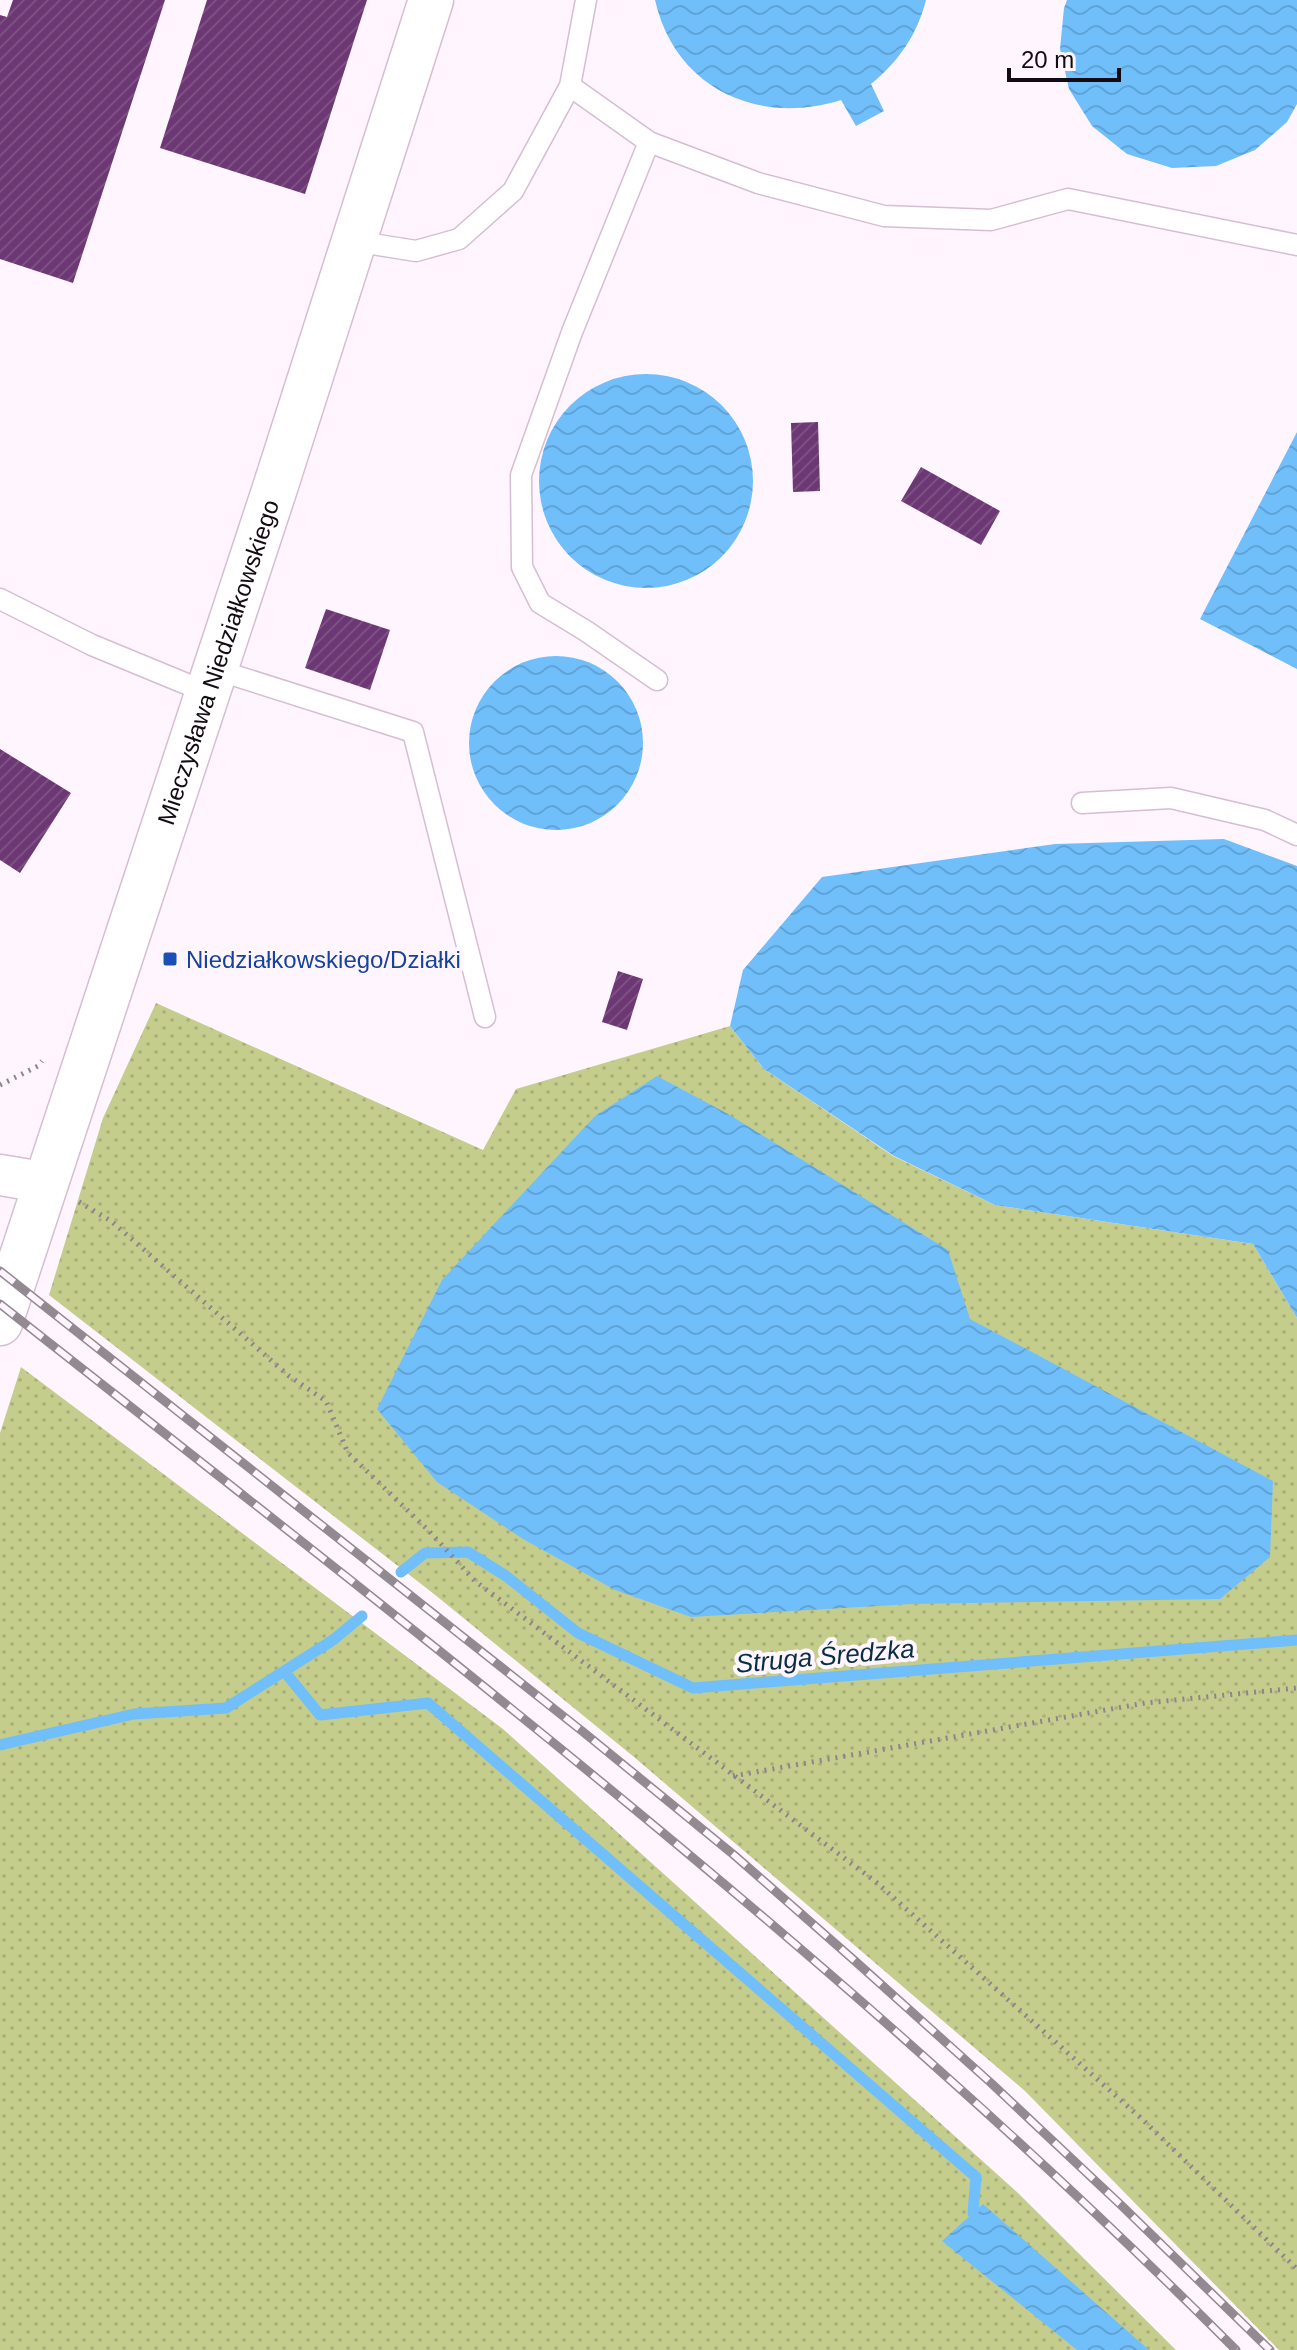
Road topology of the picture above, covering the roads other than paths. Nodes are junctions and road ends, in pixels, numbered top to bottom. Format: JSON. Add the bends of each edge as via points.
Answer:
{"nodes":[{"id":1,"x":431,"y":0,"type":"edge"},
{"id":2,"x":586,"y":0,"type":"edge"},
{"id":3,"x":570,"y":86,"type":"junction"},
{"id":4,"x":649,"y":142,"type":"junction"},
{"id":5,"x":353,"y":241,"type":"junction"},
{"id":6,"x":1297,"y":245,"type":"edge"},
{"id":7,"x":0,"y":599,"type":"edge"},
{"id":8,"x":210,"y":680,"type":"junction"},
{"id":9,"x":657,"y":680,"type":"dead end"},
{"id":10,"x":1082,"y":803,"type":"dead end"},
{"id":11,"x":1297,"y":835,"type":"edge"},
{"id":12,"x":485,"y":1017,"type":"dead end"},
{"id":13,"x":0,"y":1175,"type":"edge"},
{"id":14,"x":48,"y":1183,"type":"junction"},
{"id":15,"x":0,"y":1323,"type":"edge"}],
"edges":[{"from":1,"to":5,"type":"street","name":"Mieczysława Niedziałkowskiego"},
{"from":2,"to":3,"type":"lane"},
{"from":3,"to":4,"type":"lane"},
{"from":3,"to":5,"type":"lane","via":[[513,191],[459,239],[416,251]]},
{"from":4,"to":6,"type":"lane","via":[[758,183],[884,216],[991,220],[1068,199]]},
{"from":4,"to":9,"type":"lane","via":[[521,475],[522,567],[540,603]]},
{"from":5,"to":8,"type":"street","name":"Mieczysława Niedziałkowskiego"},
{"from":7,"to":8,"type":"lane","via":[[92,645]]},
{"from":8,"to":12,"type":"lane","via":[[413,732]]},
{"from":8,"to":14,"type":"street","name":"Mieczysława Niedziałkowskiego"},
{"from":10,"to":11,"type":"lane","via":[[1171,798],[1265,820]]},
{"from":13,"to":14,"type":"street"},
{"from":14,"to":15,"type":"street","name":"Mieczysława Niedziałkowskiego"}]}
